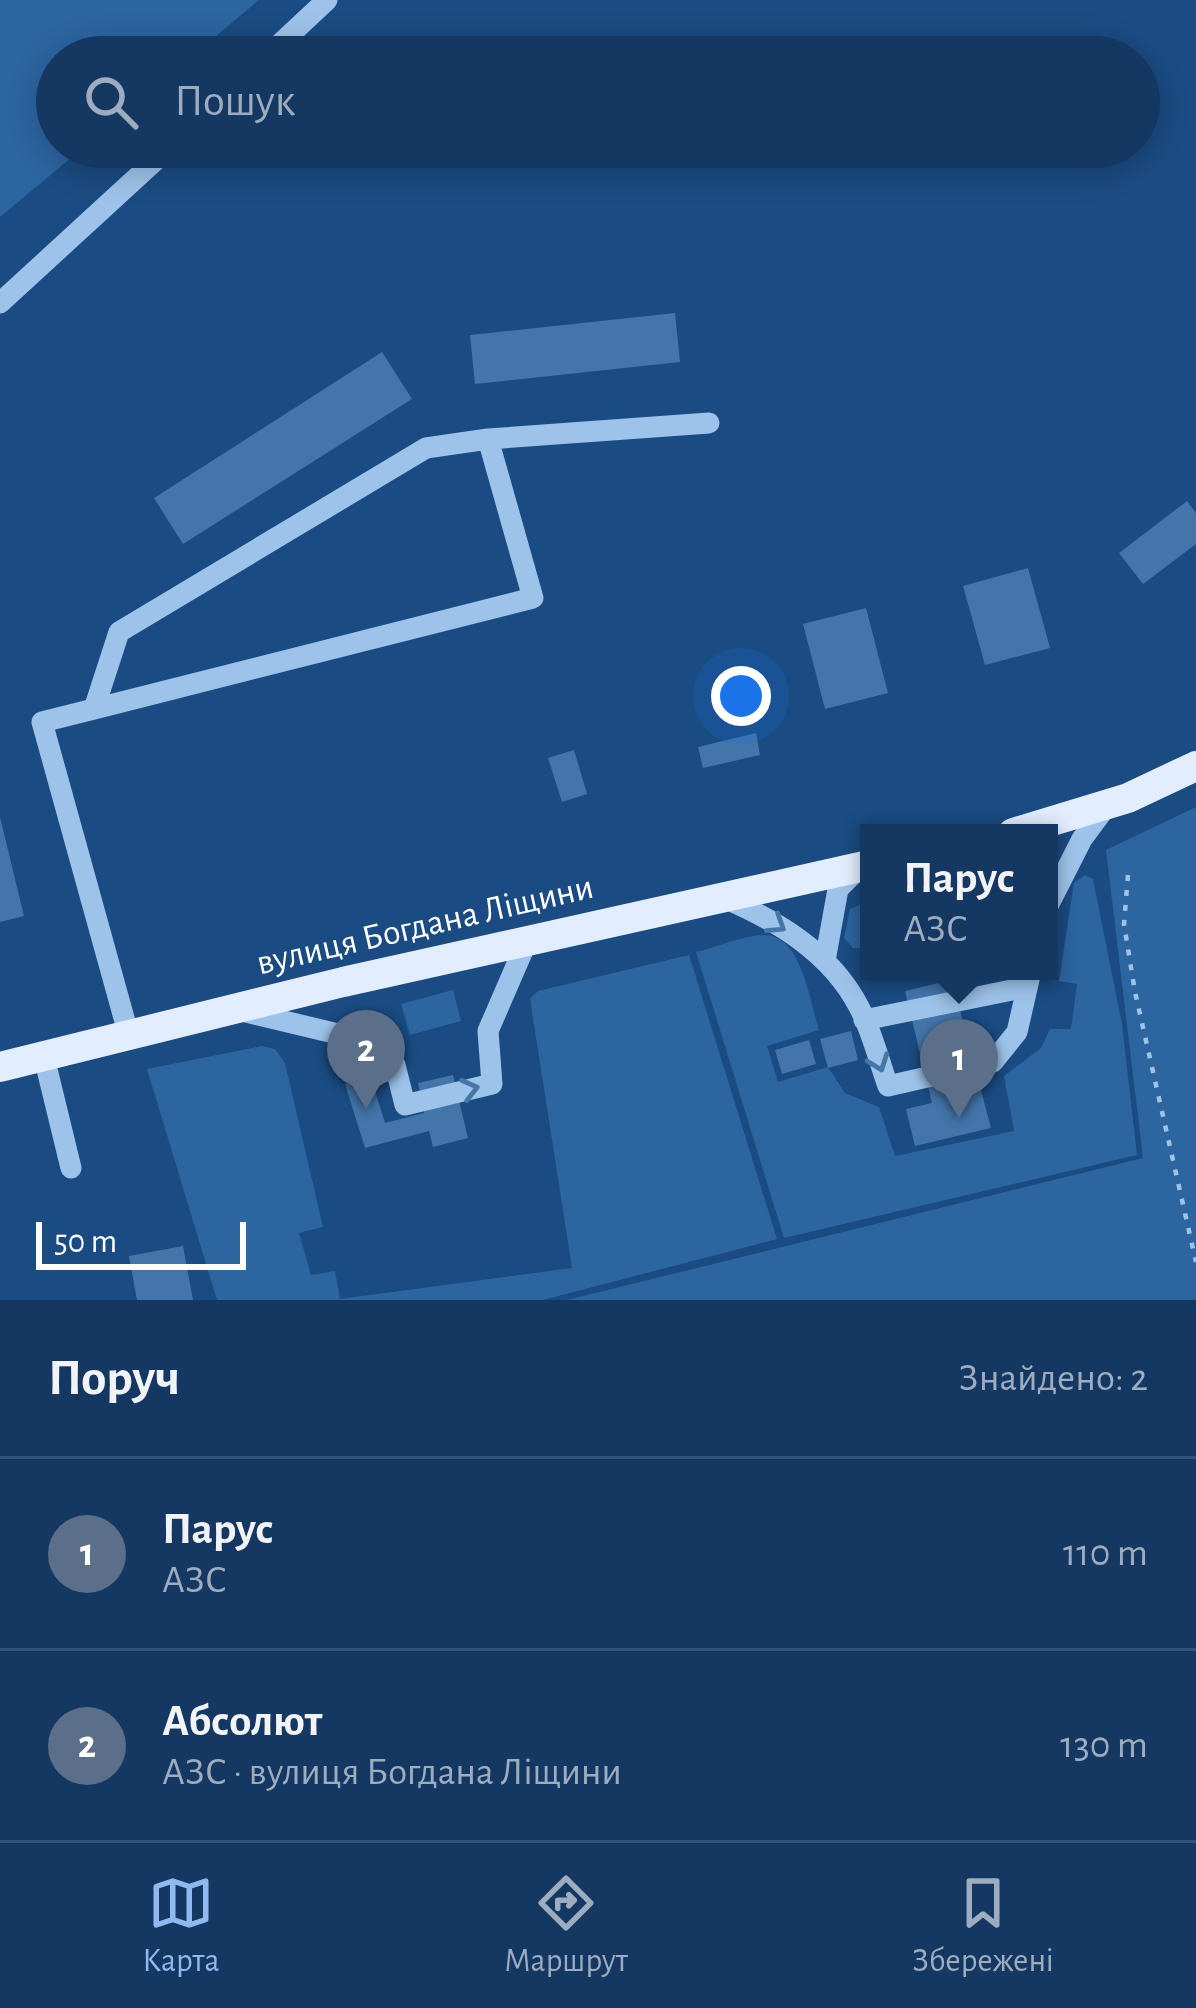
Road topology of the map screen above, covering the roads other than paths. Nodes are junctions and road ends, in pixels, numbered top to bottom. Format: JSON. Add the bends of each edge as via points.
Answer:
{"nodes":[{"id":1,"x":327,"y":0,"type":"edge"},
{"id":2,"x":288,"y":36,"type":"edge"},
{"id":3,"x":147,"y":168,"type":"edge"},
{"id":4,"x":0,"y":303,"type":"edge"},
{"id":5,"x":709,"y":423,"type":"dead end"},
{"id":6,"x":488,"y":439,"type":"junction"},
{"id":7,"x":94,"y":709,"type":"junction"},
{"id":8,"x":1196,"y":766,"type":"edge"},
{"id":9,"x":1108,"y":804,"type":"junction"},
{"id":10,"x":1042,"y":824,"type":"edge"},
{"id":11,"x":860,"y":867,"type":"edge"},
{"id":12,"x":860,"y":870,"type":"edge"},
{"id":13,"x":1058,"y":886,"type":"edge"},
{"id":14,"x":724,"y":897,"type":"junction"},
{"id":15,"x":527,"y":941,"type":"junction"},
{"id":16,"x":825,"y":961,"type":"junction"},
{"id":17,"x":1025,"y":980,"type":"edge"},
{"id":18,"x":1029,"y":980,"type":"edge"},
{"id":19,"x":235,"y":1009,"type":"junction"},
{"id":20,"x":864,"y":1020,"type":"junction"},
{"id":21,"x":129,"y":1036,"type":"junction"},
{"id":22,"x":44,"y":1057,"type":"junction"},
{"id":23,"x":0,"y":1067,"type":"edge"},
{"id":24,"x":71,"y":1168,"type":"dead end"}],
"edges":[{"from":1,"to":2,"type":"lane"},
{"from":3,"to":4,"type":"lane"},
{"from":5,"to":6,"type":"lane"},
{"from":6,"to":7,"type":"lane","via":[[426,448],[119,632]]},
{"from":6,"to":7,"type":"lane","via":[[533,598]]},
{"from":7,"to":21,"type":"lane","via":[[42,722]]},
{"from":8,"to":9,"type":"main road"},
{"from":9,"to":10,"type":"main road"},
{"from":9,"to":13,"type":"lane"},
{"from":11,"to":14,"type":"main road","name":"вулиця Богдана Ліщини"},
{"from":12,"to":16,"type":"lane","via":[[838,889]]},
{"from":14,"to":15,"type":"main road","name":"вулиця Богдана Ліщини"},
{"from":14,"to":16,"type":"lane","one_way":true,"via":[[771,918]]},
{"from":15,"to":19,"type":"main road","name":"вулиця Богдана Ліщини"},
{"from":19,"to":15,"type":"lane","one_way":true,"via":[[384,1045],[405,1106],[492,1084],[488,1031]]},
{"from":16,"to":20,"type":"lane"},
{"from":17,"to":20,"type":"lane"},
{"from":20,"to":18,"type":"lane","one_way":true,"via":[[888,1086],[993,1062],[1017,1032]]},
{"from":19,"to":21,"type":"main road","name":"вулиця Богдана Ліщини"},
{"from":21,"to":22,"type":"main road","name":"вулиця Богдана Ліщини"},
{"from":22,"to":23,"type":"main road","name":"вулиця Богдана Ліщини"},
{"from":22,"to":24,"type":"lane"}]}
